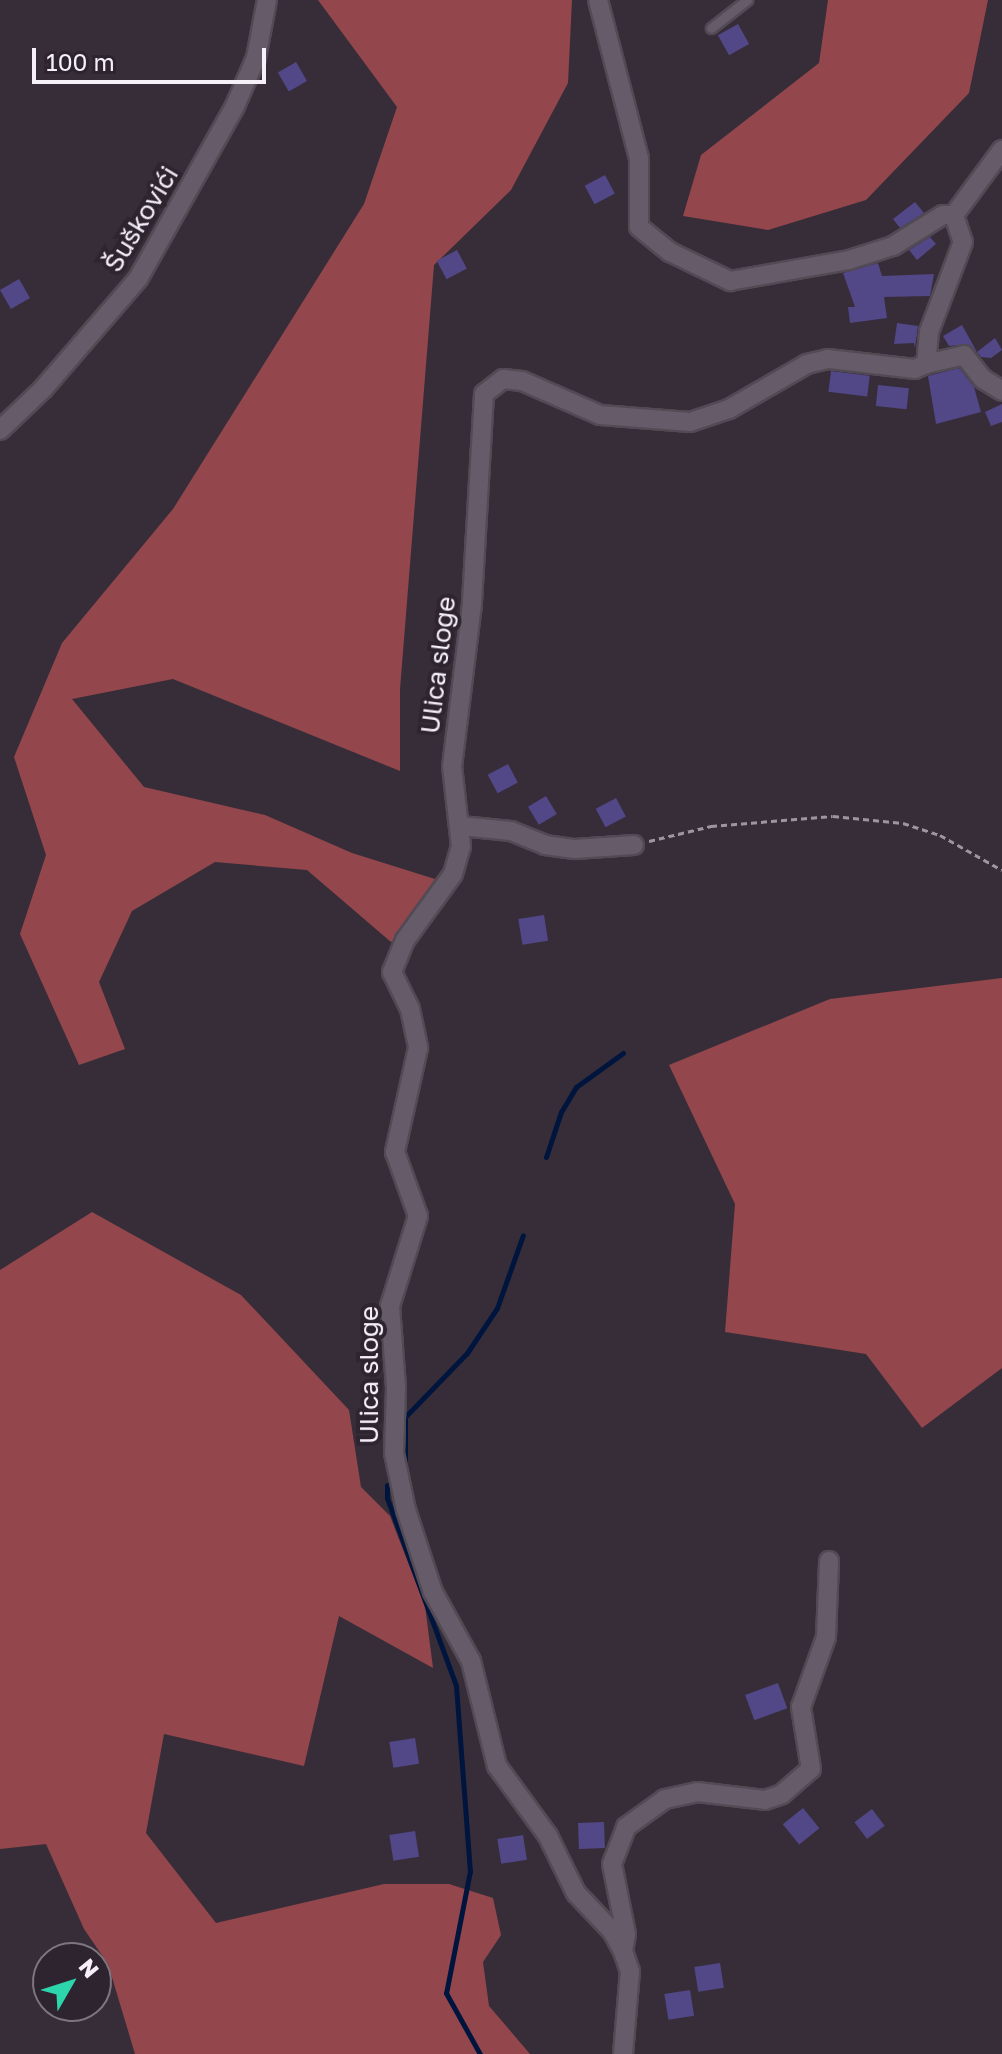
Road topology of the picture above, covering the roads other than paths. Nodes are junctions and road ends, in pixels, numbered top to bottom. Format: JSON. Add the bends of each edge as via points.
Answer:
{"nodes":[{"id":1,"x":267,"y":0,"type":"edge"},
{"id":2,"x":598,"y":0,"type":"edge"},
{"id":3,"x":747,"y":0,"type":"edge"},
{"id":4,"x":711,"y":28,"type":"dead end"},
{"id":5,"x":1002,"y":150,"type":"edge"},
{"id":6,"x":954,"y":215,"type":"junction"},
{"id":7,"x":926,"y":364,"type":"junction"},
{"id":8,"x":1002,"y":391,"type":"edge"},
{"id":9,"x":0,"y":430,"type":"edge"},
{"id":10,"x":461,"y":826,"type":"junction"},
{"id":11,"x":634,"y":845,"type":"road end"},
{"id":12,"x":829,"y":1561,"type":"dead end"},
{"id":13,"x":623,"y":1951,"type":"junction"},
{"id":14,"x":623,"y":2054,"type":"edge"}],
"edges":[{"from":1,"to":9,"type":"street","name":"Šuškovići","via":[[256,58],[235,106],[138,279],[43,389]]},
{"from":2,"to":6,"type":"street","via":[[639,159],[639,227],[670,252],[730,281],[849,260],[893,246],[943,215]]},
{"from":3,"to":4,"type":"lane"},
{"from":5,"to":6,"type":"street"},
{"from":6,"to":7,"type":"street","via":[[963,242],[929,332]]},
{"from":7,"to":8,"type":"street","via":[[964,355],[983,379]]},
{"from":7,"to":10,"type":"street","name":"Ulica sloge","via":[[901,369],[828,359],[807,364],[720,414],[690,422],[628,421],[600,415],[522,381],[491,383],[484,394],[472,604],[452,766]]},
{"from":10,"to":11,"type":"street","via":[[487,826],[575,849]]},
{"from":10,"to":13,"type":"street","name":"Ulica sloge","via":[[453,874],[405,940],[392,972],[410,1009],[418,1048],[395,1152],[418,1216],[390,1306],[394,1453],[433,1592],[471,1661],[497,1766],[548,1836],[576,1893],[612,1931]]},
{"from":12,"to":13,"type":"street","via":[[826,1637],[801,1707],[811,1769],[802,1781],[774,1797],[747,1800],[697,1792],[665,1799],[626,1827],[612,1864],[626,1934]]},
{"from":13,"to":14,"type":"street","name":"Ulica sloge","via":[[630,1971]]}]}
